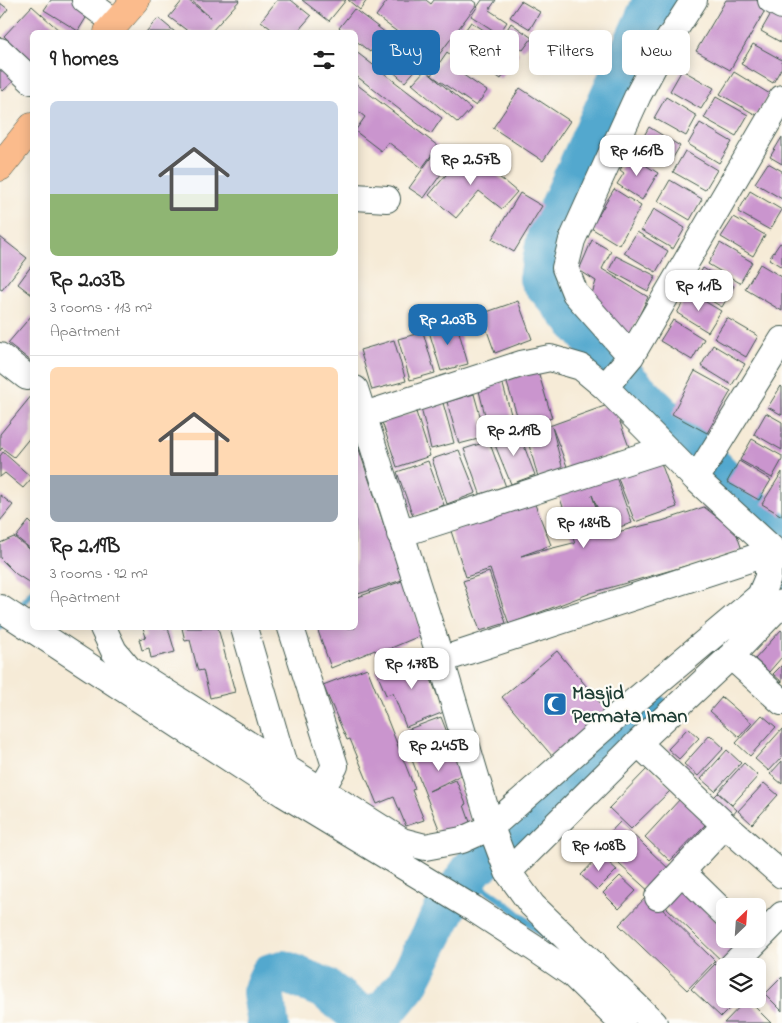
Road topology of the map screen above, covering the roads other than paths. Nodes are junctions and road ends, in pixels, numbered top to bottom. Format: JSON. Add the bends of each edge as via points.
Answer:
{"nodes":[{"id":1,"x":85,"y":0,"type":"edge"},
{"id":2,"x":136,"y":0,"type":"edge"},
{"id":3,"x":694,"y":0,"type":"edge"},
{"id":4,"x":771,"y":0,"type":"edge"},
{"id":5,"x":782,"y":6,"type":"edge"},
{"id":6,"x":112,"y":28,"type":"edge"},
{"id":7,"x":0,"y":51,"type":"edge"},
{"id":8,"x":30,"y":79,"type":"edge"},
{"id":9,"x":782,"y":98,"type":"edge"},
{"id":10,"x":30,"y":129,"type":"edge"},
{"id":11,"x":4,"y":153,"type":"edge"},
{"id":12,"x":358,"y":197,"type":"edge"},
{"id":13,"x":387,"y":199,"type":"dead end"},
{"id":14,"x":782,"y":340,"type":"edge"},
{"id":15,"x":0,"y":356,"type":"edge"},
{"id":16,"x":617,"y":372,"type":"junction"},
{"id":17,"x":27,"y":377,"type":"dead end"},
{"id":18,"x":360,"y":417,"type":"edge"},
{"id":19,"x":666,"y":449,"type":"junction"},
{"id":20,"x":702,"y":469,"type":"junction"},
{"id":21,"x":400,"y":534,"type":"junction"},
{"id":22,"x":774,"y":553,"type":"edge"},
{"id":23,"x":782,"y":603,"type":"edge"},
{"id":24,"x":6,"y":612,"type":"edge"},
{"id":25,"x":30,"y":628,"type":"edge"},
{"id":26,"x":33,"y":630,"type":"edge"},
{"id":27,"x":104,"y":630,"type":"edge"},
{"id":28,"x":245,"y":630,"type":"edge"},
{"id":29,"x":293,"y":630,"type":"edge"},
{"id":30,"x":731,"y":656,"type":"junction"},
{"id":31,"x":440,"y":660,"type":"junction"},
{"id":32,"x":782,"y":702,"type":"edge"},
{"id":33,"x":638,"y":743,"type":"junction"},
{"id":34,"x":286,"y":769,"type":"junction"},
{"id":35,"x":322,"y":791,"type":"junction"},
{"id":36,"x":725,"y":825,"type":"junction"},
{"id":37,"x":499,"y":850,"type":"junction"},
{"id":38,"x":682,"y":872,"type":"junction"},
{"id":39,"x":782,"y":875,"type":"edge"},
{"id":40,"x":658,"y":897,"type":"dead end"},
{"id":41,"x":716,"y":905,"type":"edge"},
{"id":42,"x":782,"y":915,"type":"edge"},
{"id":43,"x":766,"y":929,"type":"edge"},
{"id":44,"x":746,"y":948,"type":"edge"},
{"id":45,"x":738,"y":958,"type":"edge"},
{"id":46,"x":622,"y":1023,"type":"edge"},
{"id":47,"x":654,"y":1023,"type":"edge"}],
"edges":[{"from":1,"to":6,"type":"street"},
{"from":2,"to":6,"type":"main road"},
{"from":3,"to":16,"type":"street","via":[[665,44],[638,95],[572,240],[566,268],[575,293]]},
{"from":4,"to":5,"type":"street"},
{"from":7,"to":8,"type":"street"},
{"from":9,"to":16,"type":"street"},
{"from":10,"to":11,"type":"main road"},
{"from":12,"to":13,"type":"street"},
{"from":14,"to":20,"type":"street"},
{"from":15,"to":17,"type":"street"},
{"from":16,"to":18,"type":"street","via":[[550,358],[521,364]]},
{"from":16,"to":19,"type":"street"},
{"from":18,"to":21,"type":"street"},
{"from":19,"to":20,"type":"street"},
{"from":19,"to":21,"type":"street"},
{"from":20,"to":22,"type":"street"},
{"from":21,"to":31,"type":"street"},
{"from":22,"to":31,"type":"street"},
{"from":22,"to":37,"type":"street","via":[[760,596],[624,710]]},
{"from":23,"to":30,"type":"street"},
{"from":24,"to":25,"type":"street"},
{"from":26,"to":46,"type":"street","via":[[284,794],[474,908],[534,948],[572,974]]},
{"from":27,"to":34,"type":"street","via":[[114,651],[129,669]]},
{"from":28,"to":34,"type":"street"},
{"from":29,"to":35,"type":"street","via":[[335,766]]},
{"from":30,"to":32,"type":"street"},
{"from":30,"to":33,"type":"street"},
{"from":31,"to":37,"type":"street"},
{"from":33,"to":36,"type":"street"},
{"from":33,"to":37,"type":"street"},
{"from":34,"to":35,"type":"street"},
{"from":35,"to":37,"type":"street","via":[[402,841],[425,847],[462,840]]},
{"from":36,"to":38,"type":"street"},
{"from":36,"to":39,"type":"street"},
{"from":37,"to":47,"type":"street","via":[[532,905]]},
{"from":38,"to":40,"type":"street"},
{"from":38,"to":41,"type":"street"},
{"from":42,"to":43,"type":"street"},
{"from":44,"to":45,"type":"street"}]}
